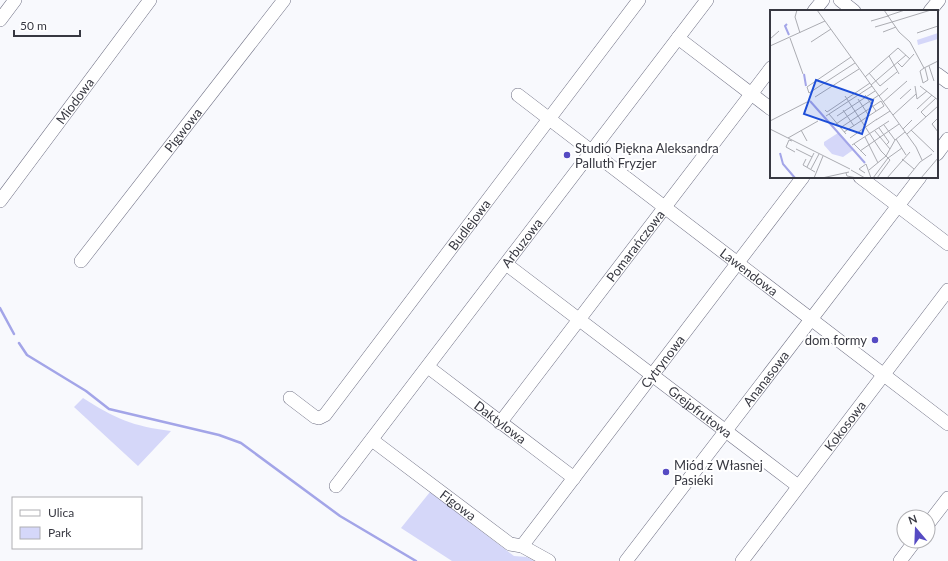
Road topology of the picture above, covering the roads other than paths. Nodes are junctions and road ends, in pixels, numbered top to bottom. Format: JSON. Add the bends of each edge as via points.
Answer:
{"nodes":[{"id":1,"x":15,"y":0,"type":"edge"},
{"id":2,"x":150,"y":0,"type":"edge"},
{"id":3,"x":284,"y":0,"type":"edge"},
{"id":4,"x":639,"y":0,"type":"edge"},
{"id":5,"x":707,"y":0,"type":"edge"},
{"id":6,"x":823,"y":0,"type":"edge"},
{"id":7,"x":840,"y":0,"type":"edge"},
{"id":8,"x":939,"y":0,"type":"edge"},
{"id":9,"x":815,"y":10,"type":"edge"},
{"id":10,"x":853,"y":10,"type":"edge"},
{"id":11,"x":931,"y":10,"type":"edge"},
{"id":12,"x":0,"y":20,"type":"edge"},
{"id":13,"x":678,"y":38,"type":"junction"},
{"id":14,"x":770,"y":69,"type":"edge"},
{"id":15,"x":938,"y":75,"type":"edge"},
{"id":16,"x":948,"y":82,"type":"edge"},
{"id":17,"x":752,"y":94,"type":"junction"},
{"id":18,"x":518,"y":95,"type":"dead end"},
{"id":19,"x":770,"y":108,"type":"edge"},
{"id":20,"x":550,"y":119,"type":"junction"},
{"id":21,"x":948,"y":139,"type":"edge"},
{"id":22,"x":591,"y":151,"type":"junction"},
{"id":23,"x":938,"y":153,"type":"edge"},
{"id":24,"x":802,"y":178,"type":"edge"},
{"id":25,"x":861,"y":178,"type":"edge"},
{"id":26,"x":919,"y":178,"type":"edge"},
{"id":27,"x":0,"y":201,"type":"edge"},
{"id":28,"x":898,"y":206,"type":"junction"},
{"id":29,"x":665,"y":207,"type":"junction"},
{"id":30,"x":948,"y":244,"type":"edge"},
{"id":31,"x":82,"y":261,"type":"dead end"},
{"id":32,"x":738,"y":262,"type":"junction"},
{"id":33,"x":506,"y":264,"type":"junction"},
{"id":34,"x":948,"y":290,"type":"edge"},
{"id":35,"x":811,"y":318,"type":"junction"},
{"id":36,"x":580,"y":319,"type":"junction"},
{"id":37,"x":428,"y":367,"type":"junction"},
{"id":38,"x":652,"y":374,"type":"junction"},
{"id":39,"x":884,"y":374,"type":"junction"},
{"id":40,"x":290,"y":398,"type":"dead end"},
{"id":41,"x":500,"y":423,"type":"junction"},
{"id":42,"x":948,"y":424,"type":"edge"},
{"id":43,"x":726,"y":431,"type":"junction"},
{"id":44,"x":372,"y":440,"type":"junction"},
{"id":45,"x":574,"y":478,"type":"junction"},
{"id":46,"x":336,"y":486,"type":"dead end"},
{"id":47,"x":798,"y":486,"type":"junction"},
{"id":48,"x":948,"y":498,"type":"edge"},
{"id":49,"x":936,"y":514,"type":"edge"},
{"id":50,"x":522,"y":546,"type":"junction"},
{"id":51,"x":909,"y":549,"type":"edge"},
{"id":52,"x":549,"y":561,"type":"edge"},
{"id":53,"x":626,"y":561,"type":"edge"},
{"id":54,"x":742,"y":561,"type":"edge"},
{"id":55,"x":900,"y":561,"type":"edge"}],
"edges":[{"from":1,"to":12,"type":"street"},
{"from":2,"to":27,"type":"street","name":"Miodowa"},
{"from":3,"to":31,"type":"street","name":"Pigwowa"},
{"from":4,"to":20,"type":"street","name":"Budlejowa"},
{"from":5,"to":13,"type":"street","name":"Arbuzowa"},
{"from":6,"to":9,"type":"street"},
{"from":7,"to":10,"type":"street"},
{"from":8,"to":11,"type":"street"},
{"from":13,"to":17,"type":"street"},
{"from":13,"to":22,"type":"street","name":"Arbuzowa"},
{"from":14,"to":17,"type":"street","name":"Pomarańczowa"},
{"from":15,"to":16,"type":"street"},
{"from":17,"to":19,"type":"street"},
{"from":17,"to":29,"type":"street","name":"Pomarańczowa"},
{"from":18,"to":20,"type":"street","name":"Lawendowa"},
{"from":20,"to":22,"type":"street","name":"Lawendowa"},
{"from":20,"to":40,"type":"street","name":"Budlejowa","via":[[325,415],[315,417]]},
{"from":21,"to":23,"type":"street"},
{"from":22,"to":29,"type":"street","name":"Lawendowa"},
{"from":22,"to":33,"type":"street","name":"Arbuzowa"},
{"from":24,"to":32,"type":"street","name":"Cytrynowa"},
{"from":25,"to":28,"type":"street"},
{"from":26,"to":28,"type":"street","name":"Ananasowa"},
{"from":28,"to":30,"type":"street"},
{"from":28,"to":35,"type":"street","name":"Ananasowa"},
{"from":29,"to":32,"type":"street","name":"Lawendowa"},
{"from":29,"to":36,"type":"street","name":"Pomarańczowa"},
{"from":32,"to":35,"type":"street","name":"Lawendowa"},
{"from":32,"to":38,"type":"street","name":"Cytrynowa"},
{"from":33,"to":36,"type":"street","name":"Grejpfrutowa"},
{"from":33,"to":37,"type":"street","name":"Arbuzowa"},
{"from":34,"to":39,"type":"street","name":"Kokosowa"},
{"from":35,"to":39,"type":"street","name":"Lawendowa"},
{"from":35,"to":43,"type":"street","name":"Ananasowa"},
{"from":36,"to":38,"type":"street","name":"Grejpfrutowa"},
{"from":36,"to":41,"type":"street","name":"Pomarańczowa"},
{"from":37,"to":41,"type":"street","name":"Daktylowa"},
{"from":37,"to":44,"type":"street","name":"Arbuzowa"},
{"from":38,"to":43,"type":"street","name":"Grejpfrutowa"},
{"from":38,"to":45,"type":"street","name":"Cytrynowa"},
{"from":39,"to":42,"type":"street","name":"Lawendowa"},
{"from":39,"to":47,"type":"street","name":"Kokosowa"},
{"from":41,"to":45,"type":"street","name":"Daktylowa"},
{"from":43,"to":47,"type":"street","name":"Grejpfrutowa"},
{"from":43,"to":53,"type":"street","name":"Ananasowa"},
{"from":44,"to":46,"type":"street","name":"Arbuzowa"},
{"from":44,"to":50,"type":"street","name":"Figowa","via":[[510,544]]},
{"from":45,"to":50,"type":"street","name":"Cytrynowa"},
{"from":47,"to":54,"type":"street","name":"Kokosowa"},
{"from":48,"to":49,"type":"street"},
{"from":50,"to":52,"type":"street","name":"Figowa"},
{"from":51,"to":55,"type":"street"}]}
